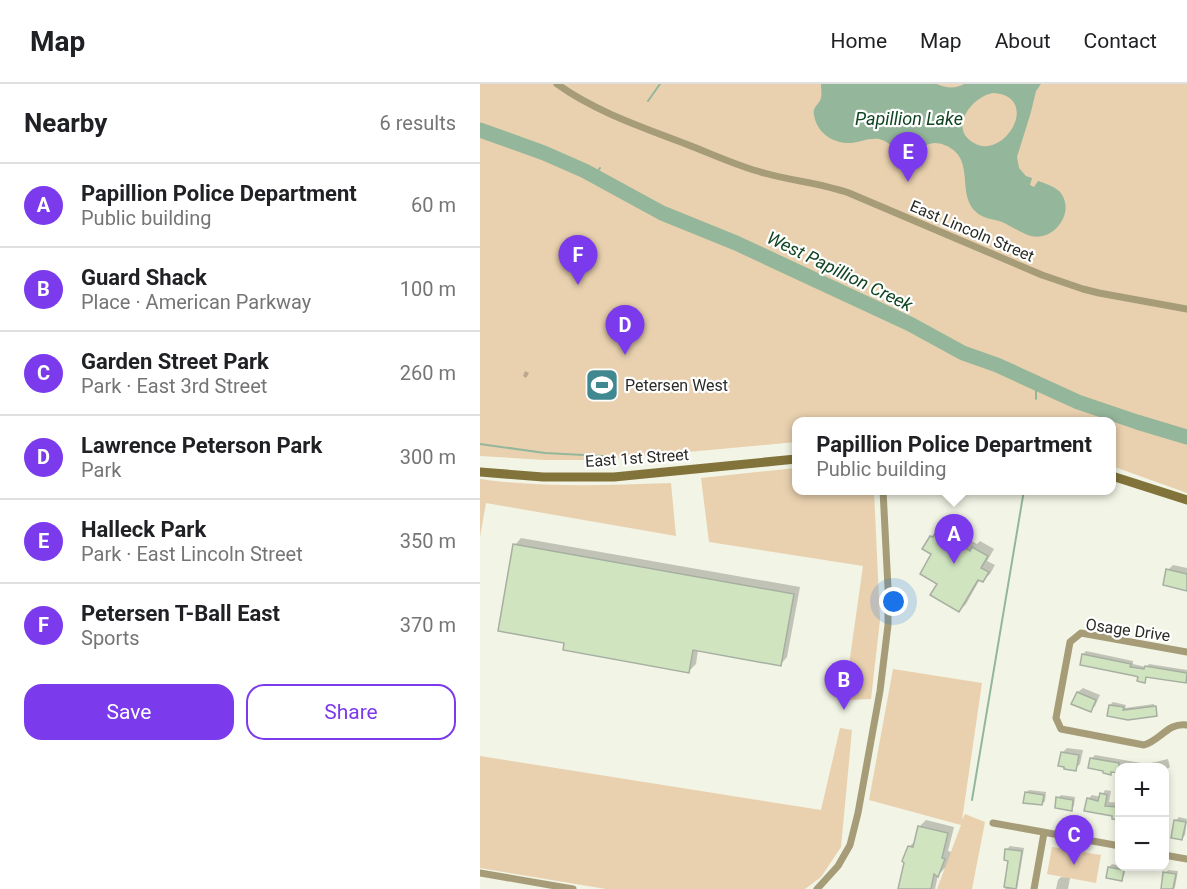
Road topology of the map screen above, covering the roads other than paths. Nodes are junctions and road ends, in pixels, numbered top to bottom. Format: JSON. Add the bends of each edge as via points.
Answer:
{"nodes":[{"id":1,"x":557,"y":84,"type":"edge"},
{"id":2,"x":1187,"y":309,"type":"edge"},
{"id":3,"x":792,"y":459,"type":"edge"},
{"id":4,"x":480,"y":472,"type":"edge"},
{"id":5,"x":1116,"y":477,"type":"edge"},
{"id":6,"x":883,"y":495,"type":"edge"},
{"id":7,"x":1187,"y":500,"type":"edge"},
{"id":8,"x":1187,"y":652,"type":"edge"},
{"id":9,"x":1184,"y":724,"type":"edge"},
{"id":10,"x":993,"y":823,"type":"dead end"},
{"id":11,"x":1044,"y":832,"type":"junction"},
{"id":12,"x":1115,"y":845,"type":"edge"},
{"id":13,"x":1169,"y":856,"type":"edge"},
{"id":14,"x":1187,"y":859,"type":"edge"},
{"id":15,"x":480,"y":873,"type":"edge"},
{"id":16,"x":573,"y":889,"type":"edge"},
{"id":17,"x":817,"y":889,"type":"edge"},
{"id":18,"x":1034,"y":889,"type":"edge"}],
"edges":[{"from":1,"to":2,"type":"street","name":"East Lincoln Street","via":[[615,117],[751,169],[849,193],[1042,275],[1099,293]]},
{"from":3,"to":4,"type":"main road","name":"East 1st Street","via":[[615,477]]},
{"from":5,"to":7,"type":"main road"},
{"from":6,"to":17,"type":"street","via":[[888,615],[880,691],[850,845]]},
{"from":8,"to":9,"type":"street","name":"Osage Drive","via":[[1081,633],[1070,642],[1056,718],[1061,729],[1144,745],[1174,725]]},
{"from":10,"to":11,"type":"street"},
{"from":11,"to":12,"type":"street"},
{"from":11,"to":18,"type":"street"},
{"from":13,"to":14,"type":"street"},
{"from":15,"to":16,"type":"street"}]}
